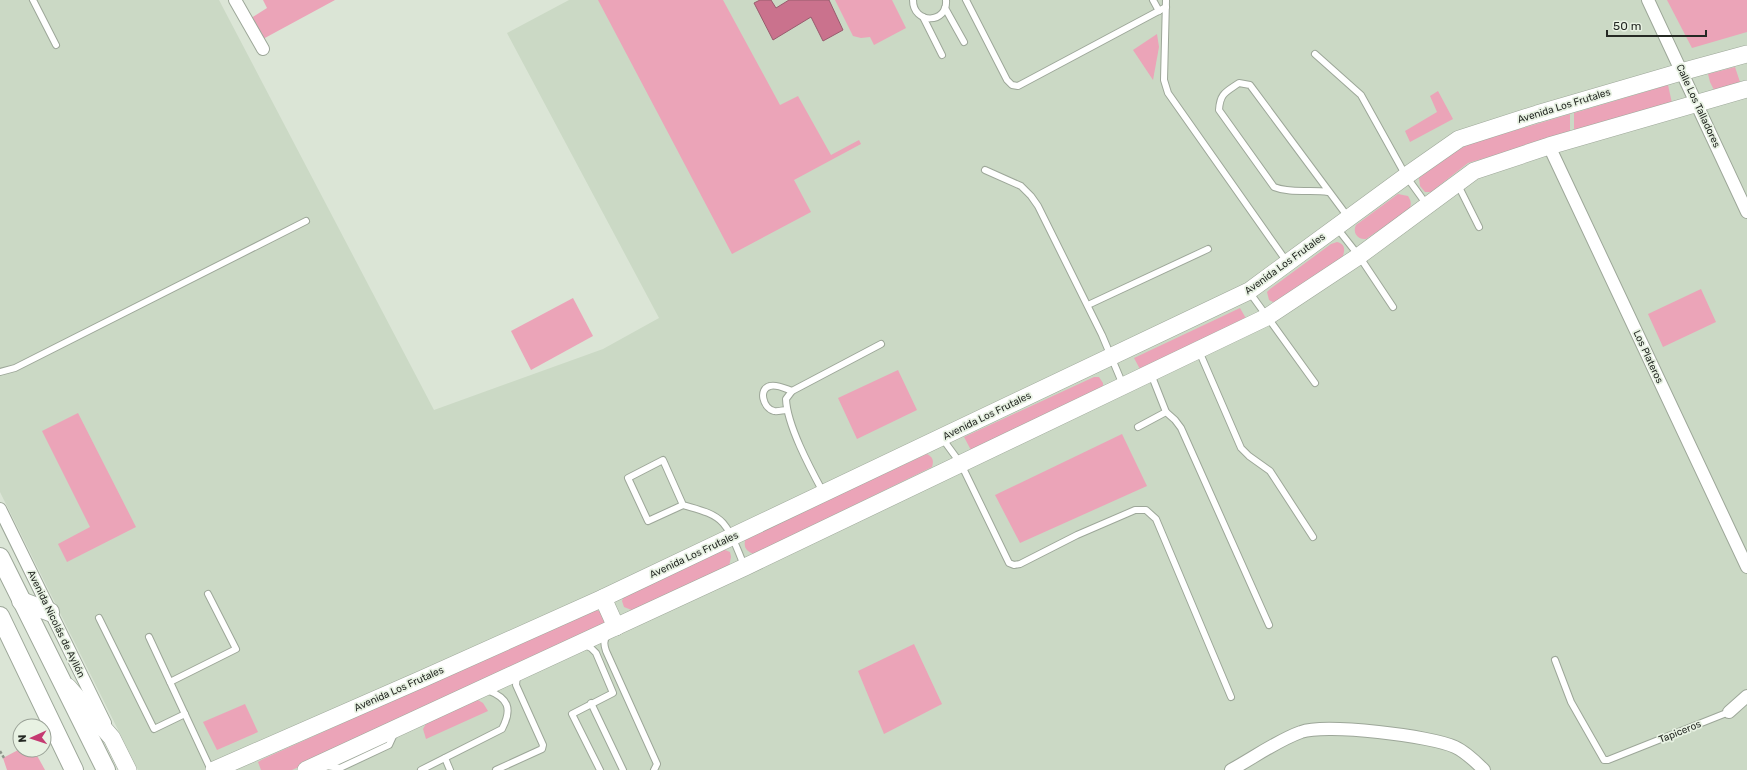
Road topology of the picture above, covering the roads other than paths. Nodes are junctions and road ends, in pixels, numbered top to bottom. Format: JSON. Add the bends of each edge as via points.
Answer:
{"nodes":[{"id":1,"x":33,"y":0,"type":"edge"},
{"id":2,"x":236,"y":0,"type":"edge"},
{"id":3,"x":914,"y":0,"type":"edge"},
{"id":4,"x":946,"y":0,"type":"edge"},
{"id":5,"x":966,"y":0,"type":"edge"},
{"id":6,"x":1153,"y":0,"type":"edge"},
{"id":7,"x":1166,"y":0,"type":"edge"},
{"id":8,"x":1648,"y":0,"type":"edge"},
{"id":9,"x":1166,"y":7,"type":"junction"},
{"id":10,"x":945,"y":8,"type":"junction"},
{"id":11,"x":1159,"y":11,"type":"junction"},
{"id":12,"x":923,"y":17,"type":"junction"},
{"id":13,"x":964,"y":42,"type":"dead end"},
{"id":14,"x":56,"y":45,"type":"dead end"},
{"id":15,"x":263,"y":50,"type":"dead end"},
{"id":16,"x":1315,"y":54,"type":"dead end"},
{"id":17,"x":1747,"y":54,"type":"edge"},
{"id":18,"x":942,"y":55,"type":"dead end"},
{"id":19,"x":1682,"y":72,"type":"junction"},
{"id":20,"x":1747,"y":89,"type":"edge"},
{"id":21,"x":1696,"y":103,"type":"junction"},
{"id":22,"x":1549,"y":146,"type":"junction"},
{"id":23,"x":985,"y":170,"type":"dead end"},
{"id":24,"x":1406,"y":176,"type":"junction"},
{"id":25,"x":1457,"y":183,"type":"junction"},
{"id":26,"x":1328,"y":192,"type":"junction"},
{"id":27,"x":1426,"y":205,"type":"junction"},
{"id":28,"x":1747,"y":212,"type":"edge"},
{"id":29,"x":306,"y":221,"type":"dead end"},
{"id":30,"x":1343,"y":222,"type":"junction"},
{"id":31,"x":1480,"y":227,"type":"dead end"},
{"id":32,"x":1208,"y":249,"type":"dead end"},
{"id":33,"x":1359,"y":256,"type":"junction"},
{"id":34,"x":1288,"y":263,"type":"junction"},
{"id":35,"x":1249,"y":291,"type":"junction"},
{"id":36,"x":1088,"y":305,"type":"junction"},
{"id":37,"x":1393,"y":307,"type":"dead end"},
{"id":38,"x":1268,"y":317,"type":"junction"},
{"id":39,"x":881,"y":344,"type":"dead end"},
{"id":40,"x":1199,"y":351,"type":"junction"},
{"id":41,"x":1111,"y":356,"type":"junction"},
{"id":42,"x":0,"y":372,"type":"edge"},
{"id":43,"x":1151,"y":374,"type":"junction"},
{"id":44,"x":1315,"y":383,"type":"dead end"},
{"id":45,"x":1124,"y":387,"type":"junction"},
{"id":46,"x":792,"y":391,"type":"junction"},
{"id":47,"x":786,"y":410,"type":"junction"},
{"id":48,"x":1166,"y":412,"type":"junction"},
{"id":49,"x":1138,"y":427,"type":"dead end"},
{"id":50,"x":942,"y":438,"type":"junction"},
{"id":51,"x":961,"y":464,"type":"junction"},
{"id":52,"x":823,"y":493,"type":"junction"},
{"id":53,"x":682,"y":505,"type":"junction"},
{"id":54,"x":0,"y":509,"type":"edge"},
{"id":55,"x":731,"y":537,"type":"junction"},
{"id":56,"x":1314,"y":537,"type":"dead end"},
{"id":57,"x":0,"y":557,"type":"edge"},
{"id":58,"x":745,"y":567,"type":"junction"},
{"id":59,"x":1747,"y":567,"type":"edge"},
{"id":60,"x":208,"y":594,"type":"dead end"},
{"id":61,"x":603,"y":598,"type":"junction"},
{"id":62,"x":21,"y":601,"type":"junction"},
{"id":63,"x":50,"y":612,"type":"junction"},
{"id":64,"x":0,"y":616,"type":"edge"},
{"id":65,"x":99,"y":618,"type":"dead end"},
{"id":66,"x":1269,"y":625,"type":"dead end"},
{"id":67,"x":616,"y":627,"type":"junction"},
{"id":68,"x":149,"y":637,"type":"dead end"},
{"id":69,"x":580,"y":644,"type":"junction"},
{"id":70,"x":1555,"y":660,"type":"dead end"},
{"id":71,"x":517,"y":673,"type":"junction"},
{"id":72,"x":61,"y":679,"type":"junction"},
{"id":73,"x":170,"y":682,"type":"junction"},
{"id":74,"x":484,"y":688,"type":"junction"},
{"id":75,"x":1747,"y":696,"type":"edge"},
{"id":76,"x":1230,"y":697,"type":"dead end"},
{"id":77,"x":591,"y":703,"type":"junction"},
{"id":78,"x":1729,"y":712,"type":"joint"},
{"id":79,"x":185,"y":714,"type":"junction"},
{"id":80,"x":112,"y":738,"type":"junction"},
{"id":81,"x":445,"y":758,"type":"junction"},
{"id":82,"x":236,"y":760,"type":"junction"},
{"id":83,"x":312,"y":767,"type":"edge"},
{"id":84,"x":74,"y":770,"type":"edge"},
{"id":85,"x":106,"y":770,"type":"edge"},
{"id":86,"x":128,"y":770,"type":"edge"},
{"id":87,"x":212,"y":770,"type":"edge"},
{"id":88,"x":253,"y":770,"type":"edge"},
{"id":89,"x":421,"y":770,"type":"edge"},
{"id":90,"x":450,"y":770,"type":"edge"},
{"id":91,"x":496,"y":770,"type":"edge"},
{"id":92,"x":600,"y":770,"type":"edge"},
{"id":93,"x":623,"y":770,"type":"edge"},
{"id":94,"x":654,"y":770,"type":"edge"},
{"id":95,"x":1231,"y":770,"type":"edge"},
{"id":96,"x":1484,"y":770,"type":"edge"}],
"edges":[{"from":1,"to":14,"type":"lane"},
{"from":2,"to":15,"type":"street"},
{"from":3,"to":12,"type":"lane","via":[[915,10]]},
{"from":4,"to":10,"type":"lane"},
{"from":5,"to":11,"type":"lane","via":[[1007,80],[1018,86]]},
{"from":6,"to":11,"type":"lane"},
{"from":7,"to":9,"type":"lane"},
{"from":8,"to":19,"type":"street","name":"Calle Los Talladores"},
{"from":9,"to":11,"type":"lane"},
{"from":9,"to":34,"type":"lane","via":[[1164,80],[1168,93]]},
{"from":10,"to":12,"type":"lane","via":[[938,16]]},
{"from":10,"to":13,"type":"lane"},
{"from":12,"to":18,"type":"lane"},
{"from":16,"to":24,"type":"lane","via":[[1361,95]]},
{"from":17,"to":19,"type":"main road","name":"Avenida Los Frutales"},
{"from":19,"to":21,"type":"street","name":"Calle Los Talladores"},
{"from":19,"to":24,"type":"main road","name":"Avenida Los Frutales","via":[[1459,139]]},
{"from":20,"to":21,"type":"main road"},
{"from":21,"to":22,"type":"main road"},
{"from":21,"to":28,"type":"street","name":"Calle Los Talladores"},
{"from":22,"to":25,"type":"main road","via":[[1474,171]]},
{"from":22,"to":59,"type":"street","name":"Los Plateros"},
{"from":23,"to":36,"type":"lane","via":[[1021,186],[1031,196]]},
{"from":24,"to":27,"type":"lane"},
{"from":24,"to":30,"type":"main road","name":"Avenida Los Frutales"},
{"from":25,"to":27,"type":"main road"},
{"from":25,"to":31,"type":"lane"},
{"from":26,"to":26,"type":"lane","via":[[1282,190],[1274,187],[1219,110],[1224,93],[1239,83],[1250,85]]},
{"from":26,"to":30,"type":"lane"},
{"from":27,"to":33,"type":"main road"},
{"from":29,"to":42,"type":"lane","via":[[15,368]]},
{"from":30,"to":33,"type":"lane"},
{"from":30,"to":34,"type":"main road","name":"Avenida Los Frutales"},
{"from":32,"to":36,"type":"lane"},
{"from":33,"to":37,"type":"lane"},
{"from":33,"to":38,"type":"main road"},
{"from":34,"to":35,"type":"main road","name":"Avenida Los Frutales"},
{"from":35,"to":38,"type":"lane"},
{"from":35,"to":41,"type":"main road","name":"Avenida Los Frutales"},
{"from":36,"to":41,"type":"lane"},
{"from":38,"to":40,"type":"main road"},
{"from":38,"to":44,"type":"lane"},
{"from":39,"to":46,"type":"lane"},
{"from":40,"to":43,"type":"main road"},
{"from":40,"to":56,"type":"lane","via":[[1240,448],[1270,471]]},
{"from":41,"to":45,"type":"lane"},
{"from":41,"to":50,"type":"main road","name":"Avenida Los Frutales"},
{"from":43,"to":45,"type":"main road"},
{"from":43,"to":48,"type":"lane"},
{"from":45,"to":51,"type":"main road"},
{"from":46,"to":47,"type":"lane","via":[[786,399]]},
{"from":46,"to":47,"type":"lane","via":[[770,386],[763,394],[769,408],[774,411]]},
{"from":47,"to":52,"type":"lane"},
{"from":48,"to":49,"type":"lane"},
{"from":48,"to":66,"type":"lane","via":[[1181,428]]},
{"from":50,"to":51,"type":"lane"},
{"from":50,"to":52,"type":"main road","name":"Avenida Los Frutales"},
{"from":51,"to":58,"type":"main road"},
{"from":51,"to":76,"type":"lane","via":[[1009,563],[1014,565],[1135,510],[1146,510],[1156,518]]},
{"from":52,"to":55,"type":"main road","name":"Avenida Los Frutales"},
{"from":53,"to":53,"type":"lane","via":[[663,460],[628,478],[648,521]]},
{"from":53,"to":55,"type":"lane","via":[[707,513],[723,523]]},
{"from":54,"to":63,"type":"street","name":"Avenida Nicolás de Ayllón"},
{"from":55,"to":58,"type":"lane"},
{"from":55,"to":61,"type":"main road","name":"Avenida Los Frutales"},
{"from":57,"to":62,"type":"main road","name":"Avenida Nicolás de Ayllón"},
{"from":58,"to":67,"type":"main road"},
{"from":60,"to":73,"type":"lane","via":[[236,649]]},
{"from":61,"to":67,"type":"main road"},
{"from":61,"to":82,"type":"main road","name":"Avenida Los Frutales"},
{"from":62,"to":63,"type":"main road"},
{"from":62,"to":72,"type":"main road","name":"Avenida Nicolás de Ayllón"},
{"from":63,"to":80,"type":"street","name":"Avenida Nicolás de Ayllón"},
{"from":64,"to":84,"type":"main road"},
{"from":65,"to":79,"type":"lane","via":[[154,729]]},
{"from":67,"to":69,"type":"main road"},
{"from":67,"to":94,"type":"lane","via":[[605,638],[606,651],[656,764]]},
{"from":68,"to":73,"type":"lane"},
{"from":69,"to":71,"type":"main road"},
{"from":69,"to":77,"type":"lane","via":[[587,645],[596,653],[613,693]]},
{"from":70,"to":78,"type":"lane","name":"Tapiceros","via":[[1571,702],[1604,760]]},
{"from":71,"to":74,"type":"main road"},
{"from":71,"to":91,"type":"lane","via":[[516,685],[543,745],[542,749]]},
{"from":72,"to":80,"type":"main road"},
{"from":72,"to":85,"type":"main road","name":"Avenida Nicolás de Ayllón"},
{"from":73,"to":79,"type":"lane"},
{"from":74,"to":81,"type":"lane","via":[[499,694],[507,705],[508,714],[502,729]]},
{"from":74,"to":83,"type":"main road"},
{"from":75,"to":78,"type":"street","name":"Tapiceros"},
{"from":77,"to":92,"type":"lane","via":[[572,714]]},
{"from":77,"to":93,"type":"lane"},
{"from":79,"to":87,"type":"lane"},
{"from":80,"to":86,"type":"main road"},
{"from":81,"to":89,"type":"lane"},
{"from":81,"to":90,"type":"lane"},
{"from":82,"to":87,"type":"main road","name":"Avenida Los Frutales"},
{"from":82,"to":88,"type":"main road"},
{"from":95,"to":96,"type":"street","via":[[1302,731],[1317,729],[1368,731],[1438,741],[1456,747]]}]}
